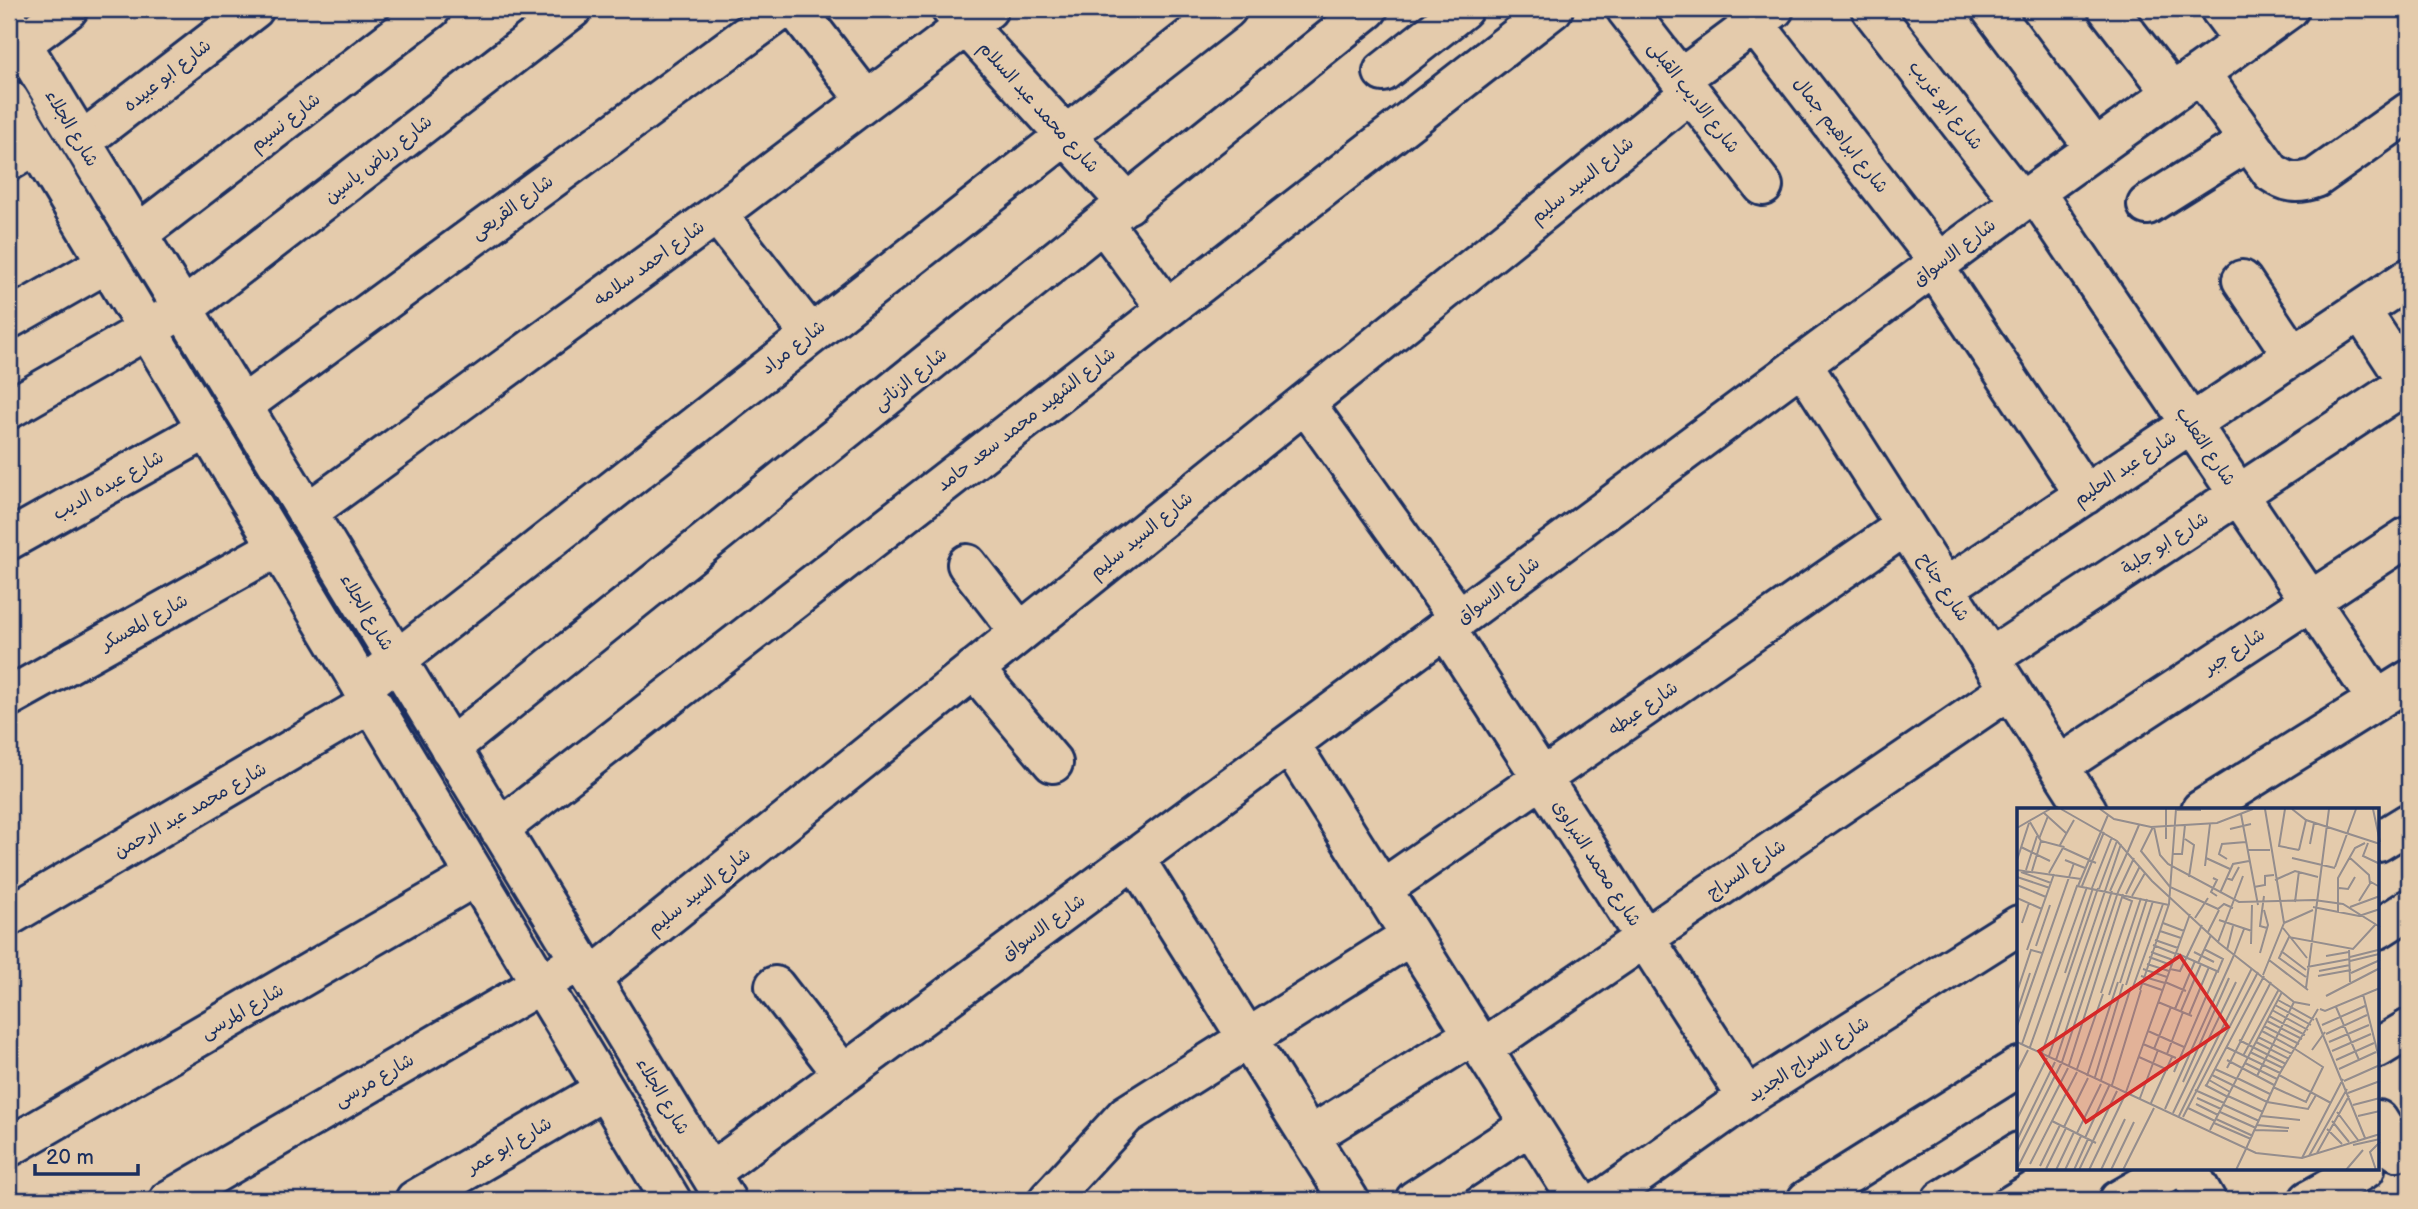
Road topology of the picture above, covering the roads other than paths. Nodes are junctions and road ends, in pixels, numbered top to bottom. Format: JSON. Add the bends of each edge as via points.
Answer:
{"nodes":[{"id":1,"x":68,"y":9,"type":"edge"},
{"id":2,"x":254,"y":9,"type":"edge"},
{"id":3,"x":432,"y":9,"type":"edge"},
{"id":4,"x":572,"y":9,"type":"edge"},
{"id":5,"x":783,"y":9,"type":"edge"},
{"id":6,"x":796,"y":9,"type":"edge"},
{"id":7,"x":1227,"y":9,"type":"edge"},
{"id":8,"x":1368,"y":9,"type":"edge"},
{"id":9,"x":1462,"y":9,"type":"edge"},
{"id":10,"x":1553,"y":9,"type":"edge"},
{"id":11,"x":1626,"y":9,"type":"edge"},
{"id":12,"x":1871,"y":9,"type":"edge"},
{"id":13,"x":1991,"y":9,"type":"edge"},
{"id":14,"x":2108,"y":9,"type":"edge"},
{"id":15,"x":2220,"y":9,"type":"edge"},
{"id":16,"x":2289,"y":9,"type":"edge"},
{"id":17,"x":968,"y":14,"type":"edge"},
{"id":18,"x":1757,"y":14,"type":"edge"},
{"id":19,"x":15,"y":33,"type":"edge"},
{"id":20,"x":2244,"y":41,"type":"junction"},
{"id":21,"x":1382,"y":72,"type":"dead end"},
{"id":22,"x":2186,"y":83,"type":"junction"},
{"id":23,"x":1685,"y":86,"type":"junction"},
{"id":24,"x":9,"y":100,"type":"edge"},
{"id":25,"x":866,"y":100,"type":"junction"},
{"id":26,"x":2409,"y":112,"type":"edge"},
{"id":27,"x":1065,"y":135,"type":"junction"},
{"id":28,"x":2249,"y":141,"type":"junction"},
{"id":29,"x":80,"y":142,"type":"junction"},
{"id":30,"x":2095,"y":148,"type":"junction"},
{"id":31,"x":22,"y":153,"type":"edge"},
{"id":32,"x":1763,"y":186,"type":"dead end"},
{"id":33,"x":2028,"y":197,"type":"junction"},
{"id":34,"x":2147,"y":205,"type":"dead end"},
{"id":35,"x":717,"y":214,"type":"junction"},
{"id":36,"x":1116,"y":214,"type":"junction"},
{"id":37,"x":138,"y":234,"type":"junction"},
{"id":38,"x":107,"y":263,"type":"junction"},
{"id":39,"x":1937,"y":264,"type":"junction"},
{"id":40,"x":2409,"y":278,"type":"edge"},
{"id":41,"x":2242,"y":280,"type":"dead end"},
{"id":42,"x":183,"y":309,"type":"junction"},
{"id":43,"x":1167,"y":309,"type":"junction"},
{"id":44,"x":2361,"y":311,"type":"junction"},
{"id":45,"x":9,"y":319,"type":"edge"},
{"id":46,"x":147,"y":330,"type":"junction"},
{"id":47,"x":810,"y":334,"type":"junction"},
{"id":48,"x":2293,"y":356,"type":"junction"},
{"id":49,"x":1802,"y":364,"type":"junction"},
{"id":50,"x":2409,"y":383,"type":"edge"},
{"id":51,"x":1305,"y":403,"type":"junction"},
{"id":52,"x":242,"y":406,"type":"junction"},
{"id":53,"x":9,"y":409,"type":"edge"},
{"id":54,"x":2192,"y":424,"type":"junction"},
{"id":55,"x":207,"y":429,"type":"junction"},
{"id":56,"x":2085,"y":495,"type":"junction"},
{"id":57,"x":2239,"y":495,"type":"junction"},
{"id":58,"x":307,"y":513,"type":"junction"},
{"id":59,"x":1905,"y":526,"type":"junction"},
{"id":60,"x":2409,"y":536,"type":"edge"},
{"id":61,"x":9,"y":540,"type":"edge"},
{"id":62,"x":278,"y":547,"type":"junction"},
{"id":63,"x":967,"y":564,"type":"dead end"},
{"id":64,"x":1945,"y":588,"type":"junction"},
{"id":65,"x":2310,"y":601,"type":"junction"},
{"id":66,"x":1453,"y":624,"type":"junction"},
{"id":67,"x":1020,"y":632,"type":"junction"},
{"id":68,"x":396,"y":660,"type":"junction"},
{"id":69,"x":974,"y":669,"type":"junction"},
{"id":70,"x":2000,"y":674,"type":"junction"},
{"id":71,"x":2409,"y":680,"type":"edge"},
{"id":72,"x":367,"y":695,"type":"junction"},
{"id":73,"x":9,"y":696,"type":"edge"},
{"id":74,"x":2377,"y":700,"type":"junction"},
{"id":75,"x":1290,"y":744,"type":"junction"},
{"id":76,"x":450,"y":748,"type":"junction"},
{"id":77,"x":1053,"y":762,"type":"dead end"},
{"id":78,"x":2059,"y":766,"type":"junction"},
{"id":79,"x":1542,"y":778,"type":"junction"},
{"id":80,"x":2086,"y":808,"type":"edge"},
{"id":81,"x":2204,"y":808,"type":"edge"},
{"id":82,"x":2409,"y":823,"type":"edge"},
{"id":83,"x":499,"y":829,"type":"junction"},
{"id":84,"x":2380,"y":841,"type":"edge"},
{"id":85,"x":1135,"y":859,"type":"junction"},
{"id":86,"x":476,"y":876,"type":"junction"},
{"id":87,"x":1381,"y":890,"type":"junction"},
{"id":88,"x":2409,"y":909,"type":"edge"},
{"id":89,"x":9,"y":916,"type":"edge"},
{"id":90,"x":2017,"y":926,"type":"edge"},
{"id":91,"x":2380,"y":928,"type":"edge"},
{"id":92,"x":1410,"y":936,"type":"junction"},
{"id":93,"x":1645,"y":938,"type":"junction"},
{"id":94,"x":585,"y":969,"type":"junction"},
{"id":95,"x":540,"y":984,"type":"junction"},
{"id":96,"x":775,"y":986,"type":"dead end"},
{"id":97,"x":2409,"y":1029,"type":"edge"},
{"id":98,"x":1247,"y":1038,"type":"junction"},
{"id":99,"x":1478,"y":1042,"type":"junction"},
{"id":100,"x":2380,"y":1047,"type":"edge"},
{"id":101,"x":2017,"y":1068,"type":"edge"},
{"id":102,"x":843,"y":1074,"type":"junction"},
{"id":103,"x":604,"y":1090,"type":"junction"},
{"id":104,"x":1747,"y":1097,"type":"junction"},
{"id":105,"x":1530,"y":1125,"type":"junction"},
{"id":106,"x":1309,"y":1137,"type":"junction"},
{"id":107,"x":9,"y":1147,"type":"edge"},
{"id":108,"x":2017,"y":1153,"type":"edge"},
{"id":109,"x":2171,"y":1170,"type":"edge"},
{"id":110,"x":2189,"y":1170,"type":"edge"},
{"id":111,"x":2354,"y":1170,"type":"edge"},
{"id":112,"x":718,"y":1186,"type":"edge"},
{"id":113,"x":169,"y":1200,"type":"edge"},
{"id":114,"x":415,"y":1200,"type":"edge"},
{"id":115,"x":671,"y":1200,"type":"edge"},
{"id":116,"x":1048,"y":1200,"type":"edge"},
{"id":117,"x":1349,"y":1200,"type":"edge"},
{"id":118,"x":1415,"y":1200,"type":"edge"},
{"id":119,"x":1578,"y":1200,"type":"edge"},
{"id":120,"x":1602,"y":1200,"type":"edge"},
{"id":121,"x":1807,"y":1200,"type":"edge"},
{"id":122,"x":1942,"y":1200,"type":"edge"},
{"id":123,"x":2119,"y":1200,"type":"edge"},
{"id":124,"x":2206,"y":1200,"type":"edge"},
{"id":125,"x":2309,"y":1200,"type":"edge"}],
"edges":[{"from":1,"to":19,"type":"street"},
{"from":2,"to":29,"type":"street","name":"شارع ابو عبيده"},
{"from":3,"to":37,"type":"street","name":"شارع نسيم"},
{"from":4,"to":42,"type":"street","name":"شارع رياض ياسين"},
{"from":5,"to":52,"type":"street","name":"شارع القريعى"},
{"from":6,"to":25,"type":"street"},
{"from":7,"to":27,"type":"street","name":"شارع مراد"},
{"from":8,"to":36,"type":"street","name":"شارع الزناتى"},
{"from":9,"to":21,"type":"street"},
{"from":10,"to":43,"type":"street","name":"شارع الشهيد محمد سعد حامد"},
{"from":11,"to":23,"type":"street","name":"شارع الاديب القبلى"},
{"from":12,"to":33,"type":"street","name":"شارع ابو غريب"},
{"from":13,"to":30,"type":"street"},
{"from":14,"to":22,"type":"street"},
{"from":15,"to":20,"type":"street"},
{"from":16,"to":20,"type":"street","name":"شارع الاسواق"},
{"from":17,"to":25,"type":"street","name":"شارع احمد سلامه"},
{"from":17,"to":27,"type":"street","name":"شارع محمد عبد السلام"},
{"from":18,"to":23,"type":"street","name":"شارع السيد سليم"},
{"from":18,"to":39,"type":"street","name":"شارع ابراهيم جمال"},
{"from":19,"to":29,"type":"street","name":"شارع الجلاء"},
{"from":20,"to":22,"type":"street","name":"شارع الاسواق"},
{"from":22,"to":28,"type":"street"},
{"from":22,"to":30,"type":"street","name":"شارع الاسواق"},
{"from":23,"to":32,"type":"street","name":"شارع الاديب القبلى"},
{"from":23,"to":51,"type":"street","name":"شارع السيد سليم"},
{"from":24,"to":31,"type":"street"},
{"from":25,"to":35,"type":"street","name":"شارع احمد سلامه"},
{"from":26,"to":28,"type":"street","via":[[2303,183],[2285,182],[2271,172]]},
{"from":27,"to":36,"type":"street","name":"شارع محمد عبد السلام"},
{"from":27,"to":47,"type":"street","name":"شارع مراد"},
{"from":28,"to":34,"type":"street"},
{"from":29,"to":37,"type":"street","name":"شارع الجلاء"},
{"from":30,"to":33,"type":"street","name":"شارع الاسواق"},
{"from":31,"to":38,"type":"street"},
{"from":33,"to":39,"type":"street","name":"شارع الاسواق"},
{"from":33,"to":54,"type":"street","name":"شارع الثعلب"},
{"from":35,"to":47,"type":"street"},
{"from":35,"to":58,"type":"street","name":"شارع احمد سلامه"},
{"from":36,"to":43,"type":"street","name":"شارع محمد عبد السلام"},
{"from":36,"to":76,"type":"street","name":"شارع الزناتى"},
{"from":37,"to":42,"type":"street","name":"شارع الجلاء"},
{"from":38,"to":45,"type":"street"},
{"from":38,"to":46,"type":"street"},
{"from":39,"to":49,"type":"street","name":"شارع الاسواق"},
{"from":39,"to":56,"type":"street","name":"شارع ابراهيم جمال"},
{"from":40,"to":44,"type":"street","name":"شارع عبد الحليم"},
{"from":41,"to":48,"type":"street"},
{"from":42,"to":46,"type":"street","name":"شارع رياض ياسين"},
{"from":42,"to":52,"type":"street","name":"شارع الجلاء"},
{"from":43,"to":83,"type":"street","name":"شارع الشهيد محمد سعد حامد"},
{"from":44,"to":48,"type":"street","name":"شارع عبد الحليم"},
{"from":44,"to":50,"type":"street"},
{"from":46,"to":53,"type":"street","name":"شارع رياض ياسين"},
{"from":46,"to":55,"type":"street"},
{"from":47,"to":68,"type":"street","name":"شارع مراد"},
{"from":48,"to":54,"type":"street","name":"شارع عبد الحليم"},
{"from":49,"to":59,"type":"street","name":"شارع جناح"},
{"from":49,"to":66,"type":"street","name":"شارع الاسواق"},
{"from":50,"to":57,"type":"street","name":"شارع ابو جلبة"},
{"from":51,"to":66,"type":"street","name":"شارع محمد النبراوى"},
{"from":51,"to":67,"type":"street","name":"شارع السيد سليم"},
{"from":52,"to":58,"type":"street","name":"شارع الجلاء"},
{"from":54,"to":56,"type":"street","name":"شارع عبد الحليم"},
{"from":54,"to":57,"type":"street","name":"شارع الثعلب"},
{"from":55,"to":61,"type":"street","name":"شارع عبده الديب"},
{"from":55,"to":62,"type":"street"},
{"from":56,"to":64,"type":"street","name":"شارع عبد الحليم"},
{"from":57,"to":65,"type":"street","name":"شارع الثعلب"},
{"from":57,"to":70,"type":"street","name":"شارع ابو جلبة"},
{"from":58,"to":68,"type":"street","name":"شارع الجلاء"},
{"from":59,"to":64,"type":"street","name":"شارع جناح"},
{"from":59,"to":79,"type":"street","name":"شارع عيطه"},
{"from":60,"to":65,"type":"street","name":"شارع جبر"},
{"from":62,"to":72,"type":"street"},
{"from":62,"to":73,"type":"street","name":"شارع المعسكر"},
{"from":63,"to":67,"type":"street"},
{"from":64,"to":70,"type":"street","name":"شارع جناح"},
{"from":65,"to":74,"type":"street","name":"شارع الثعلب"},
{"from":65,"to":78,"type":"street","name":"شارع جبر"},
{"from":66,"to":75,"type":"street","name":"شارع الاسواق"},
{"from":66,"to":79,"type":"street","name":"شارع محمد النبراوى"},
{"from":67,"to":69,"type":"street","name":"شارع السيد سليم"},
{"from":68,"to":72,"type":"street","name":"شارع مراد"},
{"from":68,"to":76,"type":"street","name":"شارع الجلاء"},
{"from":69,"to":77,"type":"street"},
{"from":69,"to":94,"type":"street","name":"شارع السيد سليم"},
{"from":70,"to":78,"type":"street","name":"شارع جناح"},
{"from":70,"to":93,"type":"street","name":"شارع السراج"},
{"from":71,"to":74,"type":"street"},
{"from":72,"to":86,"type":"street"},
{"from":72,"to":89,"type":"street","name":"شارع محمد عبد الرحمن"},
{"from":74,"to":81,"type":"street"},
{"from":75,"to":85,"type":"street","name":"شارع الاسواق"},
{"from":75,"to":87,"type":"street"},
{"from":76,"to":83,"type":"street","name":"شارع الجلاء"},
{"from":78,"to":80,"type":"street","name":"شارع جناح"},
{"from":79,"to":87,"type":"street","name":"شارع عيطه"},
{"from":79,"to":93,"type":"street","name":"شارع محمد النبراوى"},
{"from":82,"to":84,"type":"street"},
{"from":83,"to":94,"type":"street","name":"شارع الجلاء"},
{"from":85,"to":98,"type":"street"},
{"from":85,"to":102,"type":"street","name":"شارع الاسواق"},
{"from":86,"to":95,"type":"street"},
{"from":86,"to":107,"type":"street","name":"شارع المرسى"},
{"from":87,"to":92,"type":"street"},
{"from":88,"to":91,"type":"street"},
{"from":90,"to":104,"type":"street","name":"شارع السراج الجديد"},
{"from":92,"to":98,"type":"street"},
{"from":92,"to":99,"type":"street"},
{"from":93,"to":99,"type":"street","name":"شارع السراج"},
{"from":93,"to":104,"type":"street","name":"شارع محمد النبراوى"},
{"from":94,"to":95,"type":"street","name":"شارع مرسى"},
{"from":94,"to":112,"type":"street","name":"شارع الجلاء"},
{"from":95,"to":103,"type":"street"},
{"from":95,"to":113,"type":"street","name":"شارع مرسى"},
{"from":96,"to":102,"type":"street"},
{"from":97,"to":100,"type":"street"},
{"from":98,"to":106,"type":"street"},
{"from":98,"to":116,"type":"street","via":[[1126,1115]]},
{"from":99,"to":105,"type":"street"},
{"from":99,"to":106,"type":"street","name":"شارع السراج"},
{"from":101,"to":121,"type":"street"},
{"from":102,"to":112,"type":"street","name":"شارع الاسواق"},
{"from":103,"to":114,"type":"street","name":"شارع ابو عمر"},
{"from":103,"to":115,"type":"street"},
{"from":104,"to":120,"type":"street","name":"شارع السراج الجديد"},
{"from":105,"to":118,"type":"street"},
{"from":105,"to":119,"type":"street"},
{"from":106,"to":117,"type":"street"},
{"from":108,"to":122,"type":"street"},
{"from":109,"to":123,"type":"street"},
{"from":110,"to":124,"type":"street"},
{"from":111,"to":125,"type":"street"}]}
